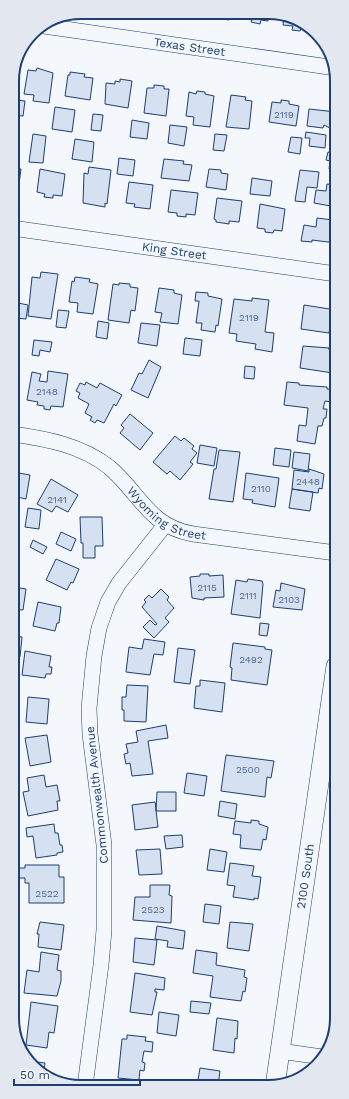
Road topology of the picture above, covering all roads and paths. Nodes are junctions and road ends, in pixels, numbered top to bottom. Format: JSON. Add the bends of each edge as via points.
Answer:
{"nodes":[{"id":1,"x":51,"y":27,"type":"edge"},
{"id":2,"x":328,"y":67,"type":"edge"},
{"id":3,"x":19,"y":229,"type":"edge"},
{"id":4,"x":330,"y":273,"type":"edge"},
{"id":5,"x":19,"y":435,"type":"edge"},
{"id":6,"x":164,"y":525,"type":"junction"},
{"id":7,"x":330,"y":553,"type":"edge"},
{"id":8,"x":330,"y":748,"type":"edge"},
{"id":9,"x":280,"y":1051,"type":"junction"},
{"id":10,"x":316,"y":1057,"type":"edge"},
{"id":11,"x":276,"y":1079,"type":"edge"},
{"id":12,"x":86,"y":1080,"type":"edge"}],
"edges":[{"from":1,"to":2,"type":"street","name":"Texas Street"},
{"from":3,"to":4,"type":"street","name":"King Street"},
{"from":5,"to":6,"type":"street","name":"Wyoming Street","via":[[58,442],[93,456],[109,468]]},
{"from":6,"to":7,"type":"street","name":"Wyoming Street","via":[[192,534]]},
{"from":6,"to":12,"type":"street","name":"Commonwealth Avenue","via":[[119,582],[108,602],[100,628],[90,683],[90,727],[104,844],[104,930],[102,965]]},
{"from":8,"to":9,"type":"street","name":"2100 South"},
{"from":9,"to":10,"type":"street"},
{"from":9,"to":11,"type":"street","name":"2100 South"}]}
